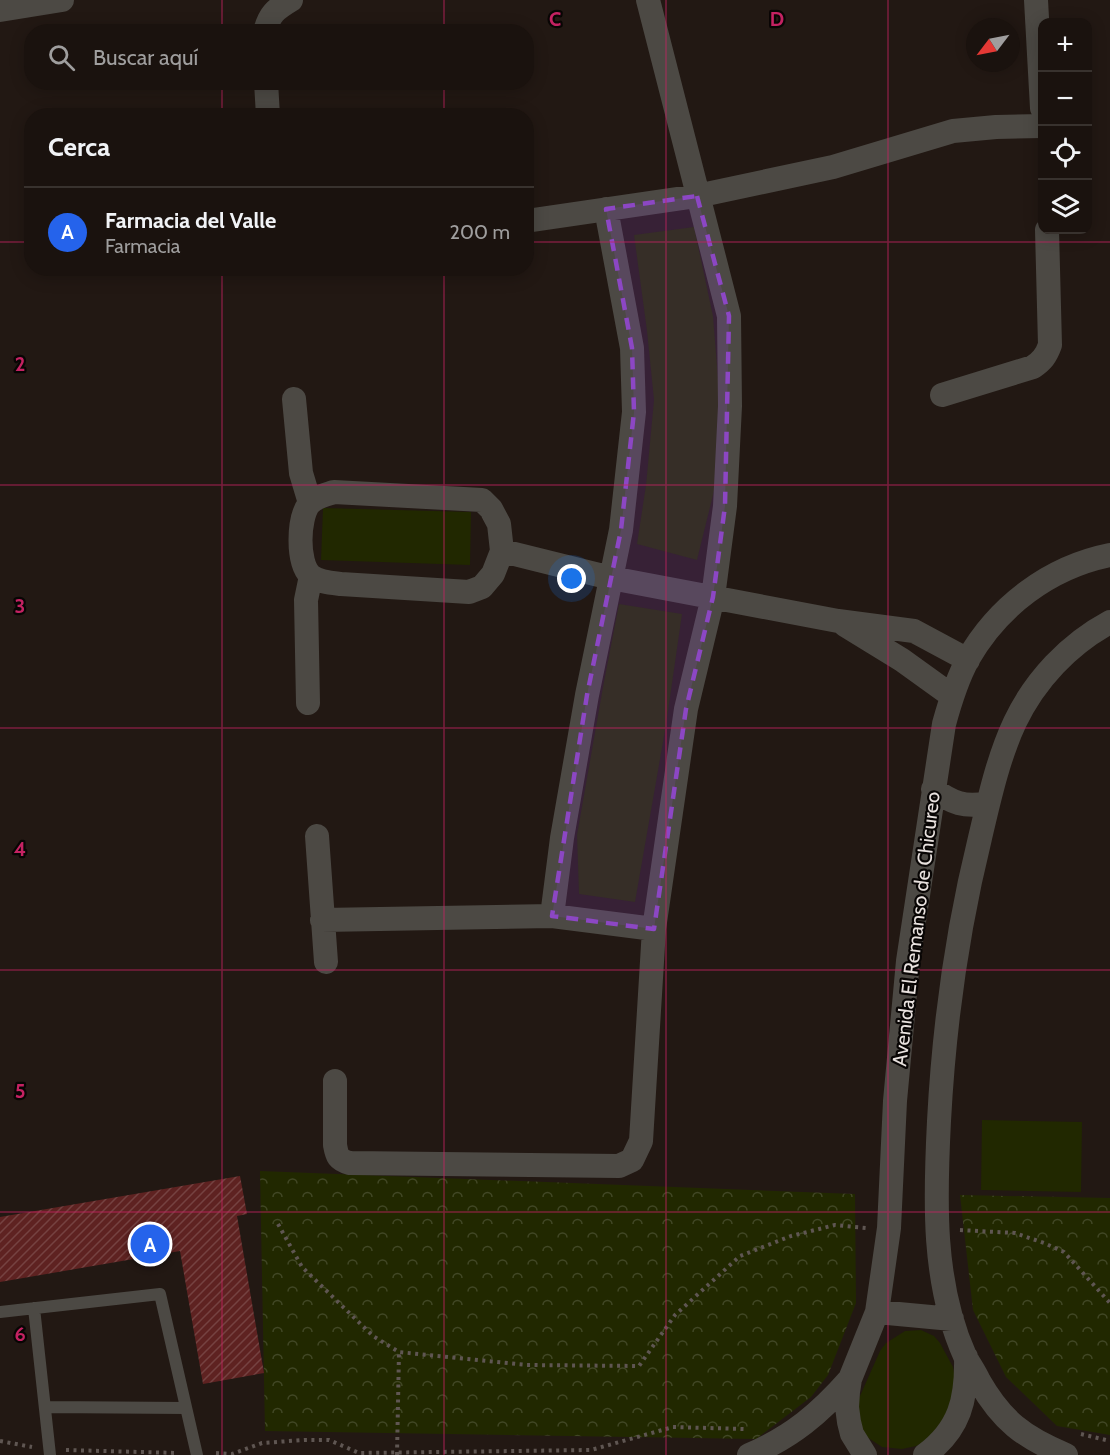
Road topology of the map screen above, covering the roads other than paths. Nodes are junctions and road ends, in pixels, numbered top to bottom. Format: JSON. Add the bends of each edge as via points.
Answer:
{"nodes":[{"id":1,"x":62,"y":0,"type":"edge"},
{"id":2,"x":291,"y":0,"type":"edge"},
{"id":3,"x":648,"y":0,"type":"edge"},
{"id":4,"x":1036,"y":0,"type":"edge"},
{"id":5,"x":0,"y":10,"type":"edge"},
{"id":6,"x":267,"y":24,"type":"edge"},
{"id":7,"x":1040,"y":72,"type":"edge"},
{"id":8,"x":266,"y":90,"type":"edge"},
{"id":9,"x":268,"y":108,"type":"edge"},
{"id":10,"x":1038,"y":126,"type":"edge"},
{"id":11,"x":697,"y":196,"type":"junction"},
{"id":12,"x":606,"y":209,"type":"junction"},
{"id":13,"x":534,"y":220,"type":"edge"},
{"id":14,"x":1047,"y":234,"type":"edge"},
{"id":15,"x":942,"y":395,"type":"dead end"},
{"id":16,"x":294,"y":399,"type":"dead end"},
{"id":17,"x":310,"y":503,"type":"junction"},
{"id":18,"x":502,"y":551,"type":"junction"},
{"id":19,"x":1110,"y":555,"type":"edge"},
{"id":20,"x":311,"y":576,"type":"junction"},
{"id":21,"x":611,"y":578,"type":"junction"},
{"id":22,"x":712,"y":597,"type":"junction"},
{"id":23,"x":838,"y":621,"type":"junction"},
{"id":24,"x":1110,"y":622,"type":"edge"},
{"id":25,"x":968,"y":660,"type":"junction"},
{"id":26,"x":952,"y":696,"type":"junction"},
{"id":27,"x":308,"y":703,"type":"dead end"},
{"id":28,"x":933,"y":789,"type":"junction"},
{"id":29,"x":988,"y":803,"type":"junction"},
{"id":30,"x":317,"y":836,"type":"dead end"},
{"id":31,"x":552,"y":916,"type":"junction"},
{"id":32,"x":322,"y":920,"type":"junction"},
{"id":33,"x":654,"y":929,"type":"junction"},
{"id":34,"x":326,"y":962,"type":"dead end"},
{"id":35,"x":335,"y":1081,"type":"dead end"},
{"id":36,"x":33,"y":1308,"type":"junction"},
{"id":37,"x":0,"y":1312,"type":"edge"},
{"id":38,"x":877,"y":1312,"type":"junction"},
{"id":39,"x":952,"y":1319,"type":"junction"},
{"id":40,"x":966,"y":1357,"type":"junction"},
{"id":41,"x":850,"y":1378,"type":"junction"},
{"id":42,"x":45,"y":1407,"type":"junction"},
{"id":43,"x":186,"y":1408,"type":"junction"},
{"id":44,"x":1068,"y":1444,"type":"edge"},
{"id":45,"x":50,"y":1453,"type":"edge"},
{"id":46,"x":196,"y":1454,"type":"edge"},
{"id":47,"x":749,"y":1455,"type":"edge"},
{"id":48,"x":865,"y":1455,"type":"edge"},
{"id":49,"x":926,"y":1455,"type":"edge"}],
"edges":[{"from":1,"to":5,"type":"street"},
{"from":2,"to":6,"type":"street","via":[[276,10]]},
{"from":3,"to":11,"type":"street"},
{"from":4,"to":7,"type":"street"},
{"from":8,"to":9,"type":"street"},
{"from":10,"to":11,"type":"street","via":[[953,131],[832,167]]},
{"from":11,"to":12,"type":"street"},
{"from":11,"to":22,"type":"street","via":[[729,316],[725,506]]},
{"from":12,"to":13,"type":"street"},
{"from":12,"to":21,"type":"street","via":[[632,348],[634,412],[621,530]]},
{"from":14,"to":15,"type":"street","via":[[1050,345],[1046,356],[1033,367]]},
{"from":16,"to":17,"type":"street","via":[[301,473]]},
{"from":17,"to":18,"type":"street","via":[[334,492],[482,500],[499,524]]},
{"from":17,"to":20,"type":"street","via":[[301,534],[303,563]]},
{"from":18,"to":20,"type":"street","via":[[493,574],[482,587],[468,592],[341,584]]},
{"from":18,"to":21,"type":"street"},
{"from":19,"to":25,"type":"street","name":"Avenida El Remanso de Chicureo","via":[[1071,567],[1032,587],[996,621]]},
{"from":20,"to":27,"type":"street","via":[[306,600]]},
{"from":21,"to":22,"type":"street"},
{"from":21,"to":31,"type":"street","via":[[562,838]]},
{"from":22,"to":23,"type":"street"},
{"from":22,"to":33,"type":"street","via":[[686,709]]},
{"from":23,"to":25,"type":"street","via":[[914,631]]},
{"from":23,"to":26,"type":"street"},
{"from":24,"to":29,"type":"street","via":[[1072,647],[1027,699],[1007,742]]},
{"from":25,"to":26,"type":"street","name":"Avenida El Remanso de Chicureo"},
{"from":26,"to":28,"type":"street","name":"Avenida El Remanso de Chicureo"},
{"from":28,"to":29,"type":"street","via":[[957,803]]},
{"from":28,"to":38,"type":"street","name":"Avenida El Remanso de Chicureo","via":[[908,961],[895,1101],[889,1228]]},
{"from":29,"to":39,"type":"street","via":[[960,933],[941,1080],[936,1228]]},
{"from":30,"to":32,"type":"street"},
{"from":31,"to":32,"type":"street"},
{"from":31,"to":33,"type":"street"},
{"from":32,"to":34,"type":"street"},
{"from":33,"to":35,"type":"street","via":[[641,1141],[632,1160],[619,1167],[342,1161],[335,1145]]},
{"from":36,"to":37,"type":"lane"},
{"from":36,"to":42,"type":"lane"},
{"from":36,"to":43,"type":"lane","via":[[160,1294]]},
{"from":38,"to":39,"type":"street"},
{"from":38,"to":41,"type":"street","name":"Avenida El Remanso de Chicureo"},
{"from":39,"to":40,"type":"street"},
{"from":40,"to":44,"type":"street","via":[[998,1411],[1012,1425],[1035,1441]]},
{"from":40,"to":49,"type":"street","via":[[967,1378],[957,1421]]},
{"from":41,"to":47,"type":"street","name":"Avenida El Remanso de Chicureo","via":[[804,1425]]},
{"from":41,"to":48,"type":"street","name":"Avenida El Remanso de Chicureo","via":[[849,1422]]},
{"from":42,"to":43,"type":"lane"},
{"from":42,"to":45,"type":"lane"},
{"from":43,"to":46,"type":"lane"}]}
